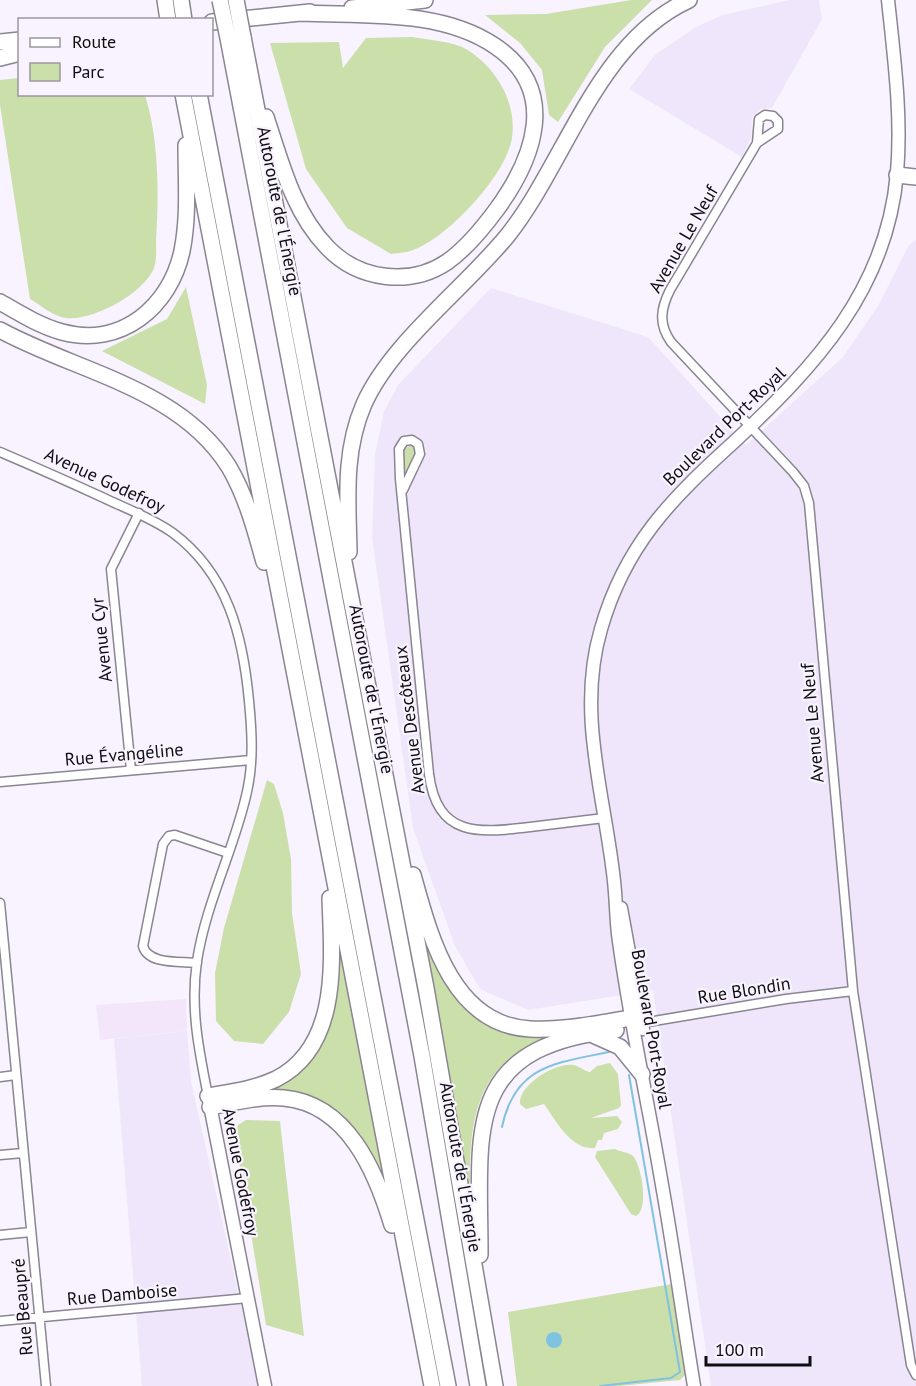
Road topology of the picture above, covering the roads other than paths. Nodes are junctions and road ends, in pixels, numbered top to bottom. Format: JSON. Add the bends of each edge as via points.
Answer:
{"nodes":[{"id":1,"x":165,"y":0,"type":"edge"},
{"id":2,"x":181,"y":0,"type":"edge"},
{"id":3,"x":220,"y":0,"type":"edge"},
{"id":4,"x":236,"y":0,"type":"edge"},
{"id":5,"x":425,"y":0,"type":"edge"},
{"id":6,"x":689,"y":0,"type":"edge"},
{"id":7,"x":888,"y":0,"type":"edge"},
{"id":8,"x":301,"y":13,"type":"junction"},
{"id":9,"x":168,"y":18,"type":"edge"},
{"id":10,"x":184,"y":18,"type":"edge"},
{"id":11,"x":213,"y":22,"type":"edge"},
{"id":12,"x":235,"y":37,"type":"junction"},
{"id":13,"x":18,"y":40,"type":"edge"},
{"id":14,"x":0,"y":42,"type":"edge"},
{"id":15,"x":246,"y":53,"type":"junction"},
{"id":16,"x":18,"y":54,"type":"edge"},
{"id":17,"x":0,"y":58,"type":"edge"},
{"id":18,"x":183,"y":96,"type":"edge"},
{"id":19,"x":199,"y":96,"type":"edge"},
{"id":20,"x":187,"y":112,"type":"junction"},
{"id":21,"x":757,"y":143,"type":"dead end"},
{"id":22,"x":897,"y":175,"type":"junction"},
{"id":23,"x":916,"y":177,"type":"edge"},
{"id":24,"x":0,"y":302,"type":"edge"},
{"id":25,"x":0,"y":330,"type":"edge"},
{"id":26,"x":750,"y":427,"type":"junction"},
{"id":27,"x":0,"y":452,"type":"edge"},
{"id":28,"x":403,"y":490,"type":"junction"},
{"id":29,"x":139,"y":513,"type":"junction"},
{"id":30,"x":350,"y":594,"type":"junction"},
{"id":31,"x":293,"y":665,"type":"junction"},
{"id":32,"x":251,"y":760,"type":"junction"},
{"id":33,"x":131,"y":770,"type":"junction"},
{"id":34,"x":0,"y":782,"type":"edge"},
{"id":35,"x":388,"y":795,"type":"junction"},
{"id":36,"x":604,"y":818,"type":"junction"},
{"id":37,"x":328,"y":847,"type":"junction"},
{"id":38,"x":228,"y":853,"type":"junction"},
{"id":39,"x":0,"y":903,"type":"edge"},
{"id":40,"x":197,"y":963,"type":"junction"},
{"id":41,"x":853,"y":991,"type":"junction"},
{"id":42,"x":4,"y":998,"type":"edge"},
{"id":43,"x":636,"y":1023,"type":"junction"},
{"id":44,"x":592,"y":1035,"type":"junction"},
{"id":45,"x":642,"y":1074,"type":"junction"},
{"id":46,"x":16,"y":1075,"type":"junction"},
{"id":47,"x":0,"y":1077,"type":"edge"},
{"id":48,"x":209,"y":1101,"type":"junction"},
{"id":49,"x":24,"y":1153,"type":"junction"},
{"id":50,"x":0,"y":1155,"type":"edge"},
{"id":51,"x":662,"y":1183,"type":"junction"},
{"id":52,"x":31,"y":1232,"type":"junction"},
{"id":53,"x":0,"y":1234,"type":"edge"},
{"id":54,"x":412,"y":1282,"type":"junction"},
{"id":55,"x":480,"y":1297,"type":"junction"},
{"id":56,"x":248,"y":1298,"type":"junction"},
{"id":57,"x":39,"y":1318,"type":"junction"},
{"id":58,"x":0,"y":1322,"type":"edge"},
{"id":59,"x":916,"y":1375,"type":"edge"},
{"id":60,"x":46,"y":1386,"type":"edge"},
{"id":61,"x":265,"y":1386,"type":"edge"},
{"id":62,"x":432,"y":1386,"type":"edge"},
{"id":63,"x":448,"y":1386,"type":"edge"},
{"id":64,"x":478,"y":1386,"type":"edge"},
{"id":65,"x":495,"y":1386,"type":"edge"},
{"id":66,"x":694,"y":1386,"type":"edge"}],
"edges":[{"from":1,"to":9,"type":"highway"},
{"from":2,"to":10,"type":"highway"},
{"from":3,"to":12,"type":"highway","name":"Autoroute de l'Énergie","bridge":true},
{"from":4,"to":12,"type":"highway","bridge":true},
{"from":5,"to":8,"type":"highway"},
{"from":6,"to":30,"type":"highway","via":[[654,20],[627,46],[514,226],[375,383],[357,421],[348,461]]},
{"from":7,"to":22,"type":"main road","name":"Boulevard Port-Royal","via":[[898,121]]},
{"from":8,"to":11,"type":"highway"},
{"from":8,"to":15,"type":"highway","via":[[447,25],[494,45],[520,70],[535,113],[529,154],[494,214],[452,259],[425,273],[393,277],[358,269],[332,252],[309,223],[289,185]]},
{"from":12,"to":15,"type":"highway"},
{"from":12,"to":64,"type":"highway","name":"Autoroute de l'Énergie","via":[[418,1033]]},
{"from":13,"to":14,"type":"highway"},
{"from":15,"to":30,"type":"highway"},
{"from":16,"to":17,"type":"highway"},
{"from":18,"to":20,"type":"highway"},
{"from":19,"to":63,"type":"highway"},
{"from":20,"to":24,"type":"highway","via":[[184,243],[174,279],[152,309],[120,330],[80,335],[45,326]]},
{"from":20,"to":31,"type":"highway"},
{"from":21,"to":26,"type":"street","name":"Avenue Le Neuf","via":[[670,290],[662,317],[671,342]]},
{"from":22,"to":23,"type":"highway"},
{"from":22,"to":26,"type":"main road","name":"Boulevard Port-Royal","via":[[877,255],[851,310],[808,370]]},
{"from":25,"to":31,"type":"highway","via":[[160,403],[212,445],[230,469],[246,505]]},
{"from":26,"to":36,"type":"main road","name":"Boulevard Port-Royal","via":[[658,516],[628,560],[611,597],[597,642],[590,693],[591,733]]},
{"from":26,"to":41,"type":"street","name":"Avenue Le Neuf","via":[[804,486],[810,503]]},
{"from":27,"to":29,"type":"street","name":"Avenue Godefroy"},
{"from":28,"to":28,"type":"street","name":"Avenue Descôteaux","via":[[420,452],[412,440],[404,441],[399,449]]},
{"from":28,"to":36,"type":"street","name":"Avenue Descôteaux","via":[[428,768],[437,805],[455,824],[480,831]]},
{"from":29,"to":32,"type":"street","name":"Avenue Godefroy","via":[[194,552],[232,611],[246,667]]},
{"from":29,"to":33,"type":"street","name":"Avenue Cyr","via":[[111,569]]},
{"from":30,"to":35,"type":"highway"},
{"from":31,"to":37,"type":"highway"},
{"from":32,"to":33,"type":"street","name":"Rue Évangéline"},
{"from":32,"to":38,"type":"street","name":"Avenue Godefroy","via":[[245,801]]},
{"from":33,"to":34,"type":"street","name":"Rue Évangéline"},
{"from":35,"to":43,"type":"highway","via":[[438,952],[455,984],[474,1006],[498,1022],[528,1029]]},
{"from":35,"to":55,"type":"highway"},
{"from":36,"to":43,"type":"main road","name":"Boulevard Port-Royal","via":[[627,929]]},
{"from":37,"to":48,"type":"highway","via":[[331,974],[326,1010],[315,1038],[297,1063],[276,1078]]},
{"from":37,"to":54,"type":"highway"},
{"from":38,"to":40,"type":"street","name":"Avenue Godefroy","via":[[207,915]]},
{"from":38,"to":40,"type":"street","via":[[175,835],[163,844],[144,951],[151,958]]},
{"from":39,"to":42,"type":"street","name":"Rue Beaupré"},
{"from":40,"to":48,"type":"street","name":"Avenue Godefroy","via":[[195,1020]]},
{"from":41,"to":43,"type":"street","name":"Rue Blondin"},
{"from":41,"to":59,"type":"street","name":"Avenue Le Neuf","via":[[911,1365]]},
{"from":42,"to":46,"type":"street","name":"Rue Beaupré"},
{"from":43,"to":44,"type":"highway"},
{"from":43,"to":45,"type":"main road","name":"Boulevard Port-Royal"},
{"from":43,"to":51,"type":"main road","name":"Boulevard Port-Royal"},
{"from":44,"to":45,"type":"highway","via":[[623,1050]]},
{"from":44,"to":55,"type":"highway","via":[[555,1041],[531,1052],[509,1070],[493,1097],[478,1157]]},
{"from":45,"to":51,"type":"main road","name":"Boulevard Port-Royal"},
{"from":46,"to":47,"type":"street"},
{"from":46,"to":49,"type":"street","name":"Rue Beaupré"},
{"from":48,"to":54,"type":"highway","via":[[289,1098],[335,1120],[353,1139],[372,1170]]},
{"from":48,"to":56,"type":"main road","name":"Avenue Godefroy"},
{"from":49,"to":50,"type":"street"},
{"from":49,"to":52,"type":"street","name":"Rue Beaupré"},
{"from":51,"to":66,"type":"main road","name":"Boulevard Port-Royal"},
{"from":52,"to":53,"type":"street"},
{"from":52,"to":57,"type":"street","name":"Rue Beaupré"},
{"from":54,"to":62,"type":"highway"},
{"from":55,"to":65,"type":"highway"},
{"from":56,"to":57,"type":"street","name":"Rue Damboise"},
{"from":56,"to":61,"type":"main road","name":"Avenue Godefroy"},
{"from":57,"to":58,"type":"street","name":"Rue Damboise"},
{"from":57,"to":60,"type":"street","name":"Rue Beaupré"}]}
